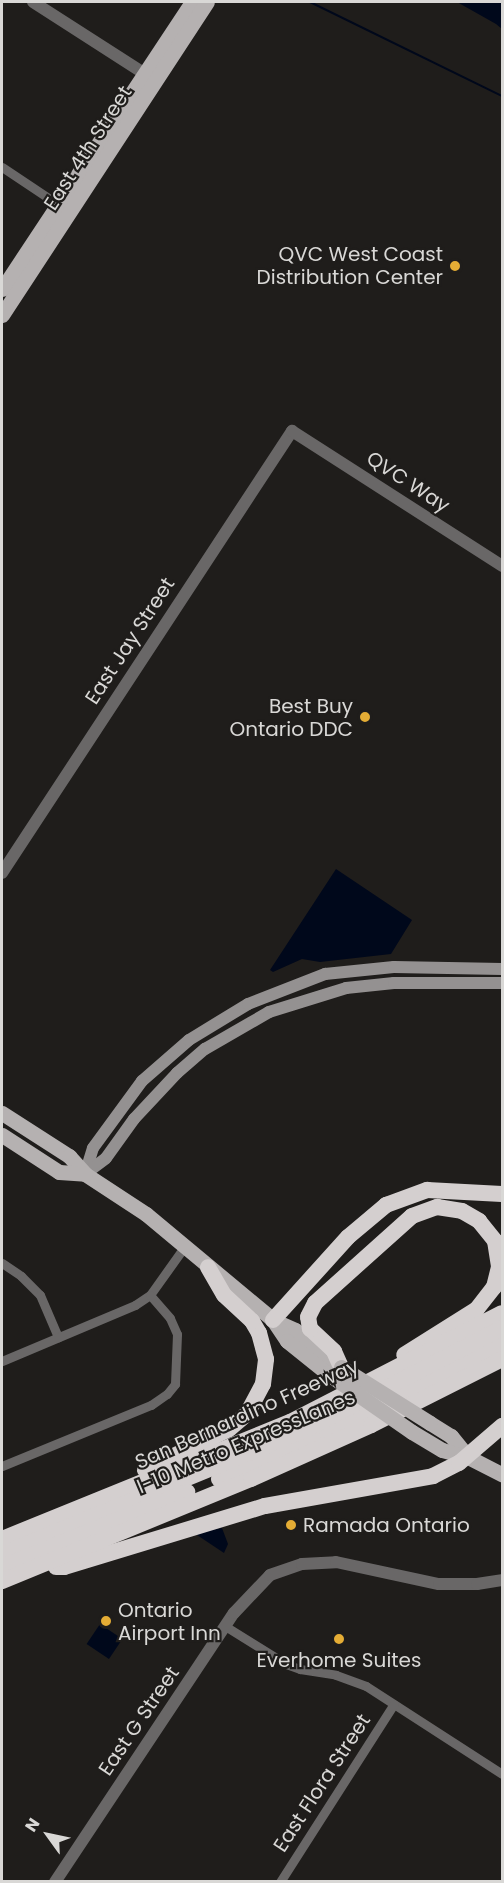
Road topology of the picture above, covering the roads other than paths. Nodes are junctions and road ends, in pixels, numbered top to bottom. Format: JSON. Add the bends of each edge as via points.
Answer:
{"nodes":[{"id":1,"x":33,"y":2,"type":"edge"},
{"id":2,"x":192,"y":2,"type":"edge"},
{"id":3,"x":207,"y":2,"type":"edge"},
{"id":4,"x":150,"y":77,"type":"junction"},
{"id":5,"x":2,"y":167,"type":"edge"},
{"id":6,"x":64,"y":208,"type":"junction"},
{"id":7,"x":2,"y":290,"type":"edge"},
{"id":8,"x":2,"y":315,"type":"edge"},
{"id":9,"x":292,"y":431,"type":"joint"},
{"id":10,"x":502,"y":566,"type":"edge"},
{"id":11,"x":2,"y":873,"type":"edge"},
{"id":12,"x":502,"y":969,"type":"edge"},
{"id":13,"x":502,"y":983,"type":"edge"},
{"id":14,"x":2,"y":1113,"type":"edge"},
{"id":15,"x":2,"y":1135,"type":"edge"},
{"id":16,"x":85,"y":1174,"type":"junction"},
{"id":17,"x":502,"y":1194,"type":"edge"},
{"id":18,"x":184,"y":1246,"type":"junction"},
{"id":19,"x":2,"y":1263,"type":"edge"},
{"id":20,"x":208,"y":1267,"type":"junction"},
{"id":21,"x":150,"y":1295,"type":"junction"},
{"id":22,"x":502,"y":1313,"type":"edge"},
{"id":23,"x":273,"y":1320,"type":"junction"},
{"id":24,"x":502,"y":1328,"type":"edge"},
{"id":25,"x":58,"y":1337,"type":"junction"},
{"id":26,"x":502,"y":1344,"type":"edge"},
{"id":27,"x":502,"y":1359,"type":"edge"},
{"id":28,"x":2,"y":1361,"type":"edge"},
{"id":29,"x":334,"y":1370,"type":"junction"},
{"id":30,"x":341,"y":1398,"type":"junction"},
{"id":31,"x":502,"y":1426,"type":"edge"},
{"id":32,"x":468,"y":1457,"type":"junction"},
{"id":33,"x":2,"y":1466,"type":"edge"},
{"id":34,"x":502,"y":1474,"type":"edge"},
{"id":35,"x":38,"y":1524,"type":"junction"},
{"id":36,"x":2,"y":1539,"type":"edge"},
{"id":37,"x":2,"y":1554,"type":"edge"},
{"id":38,"x":40,"y":1566,"type":"junction"},
{"id":39,"x":2,"y":1567,"type":"edge"},
{"id":40,"x":502,"y":1580,"type":"edge"},
{"id":41,"x":2,"y":1581,"type":"edge"},
{"id":42,"x":225,"y":1626,"type":"junction"},
{"id":43,"x":394,"y":1704,"type":"junction"},
{"id":44,"x":502,"y":1774,"type":"edge"},
{"id":45,"x":54,"y":1881,"type":"edge"},
{"id":46,"x":280,"y":1881,"type":"edge"}],
"edges":[{"from":1,"to":4,"type":"street"},
{"from":2,"to":4,"type":"main road","name":"East 4th Street"},
{"from":3,"to":4,"type":"main road","name":"East 4th Street"},
{"from":4,"to":6,"type":"main road","name":"East 4th Street"},
{"from":5,"to":6,"type":"street"},
{"from":6,"to":7,"type":"main road","name":"East 4th Street"},
{"from":6,"to":8,"type":"main road","name":"East 4th Street"},
{"from":9,"to":10,"type":"street","name":"QVC Way"},
{"from":9,"to":11,"type":"street","name":"East Jay Street"},
{"from":12,"to":16,"type":"main road","via":[[394,967],[325,974],[248,1004],[189,1040],[142,1082],[93,1148]]},
{"from":13,"to":16,"type":"main road","via":[[394,983],[346,988],[269,1012],[205,1049],[177,1073],[134,1119],[106,1158]]},
{"from":14,"to":16,"type":"main road","via":[[69,1156]]},
{"from":15,"to":16,"type":"main road","via":[[59,1172]]},
{"from":16,"to":18,"type":"main road","via":[[146,1214]]},
{"from":17,"to":23,"type":"highway","via":[[427,1190],[386,1204],[341,1244]]},
{"from":18,"to":20,"type":"main road"},
{"from":18,"to":21,"type":"street"},
{"from":19,"to":25,"type":"street","via":[[40,1295]]},
{"from":20,"to":23,"type":"main road"},
{"from":20,"to":35,"type":"highway","via":[[224,1294],[252,1321],[264,1347],[264,1384],[253,1405],[240,1421],[214,1438],[77,1499]]},
{"from":21,"to":25,"type":"street"},
{"from":21,"to":33,"type":"street","via":[[170,1318],[177,1334],[175,1384],[167,1394],[151,1405]]},
{"from":22,"to":30,"type":"highway","name":"San Bernardino Freeway"},
{"from":23,"to":29,"type":"main road","via":[[287,1341]]},
{"from":24,"to":37,"type":"highway","name":"I-10 Metro ExpressLanes","via":[[311,1427]]},
{"from":25,"to":28,"type":"street"},
{"from":26,"to":39,"type":"highway","name":"I-10 Metro ExpressLanes","via":[[327,1433]]},
{"from":27,"to":38,"type":"highway","via":[[251,1479]]},
{"from":29,"to":30,"type":"highway","via":[[334,1351],[309,1325],[310,1310],[322,1295],[406,1220],[423,1210],[456,1209],[482,1224],[495,1241],[499,1267],[486,1300]]},
{"from":29,"to":32,"type":"main road","bridge":true,"via":[[451,1436]]},
{"from":29,"to":32,"type":"main road","bridge":true,"via":[[412,1432],[442,1450]]},
{"from":30,"to":35,"type":"highway","name":"San Bernardino Freeway","via":[[262,1435]]},
{"from":31,"to":32,"type":"highway"},
{"from":32,"to":34,"type":"main road"},
{"from":32,"to":38,"type":"highway","via":[[433,1476],[265,1506],[64,1567]]},
{"from":35,"to":36,"type":"highway","name":"San Bernardino Freeway"},
{"from":38,"to":41,"type":"highway"},
{"from":40,"to":42,"type":"street","name":"East G Street","via":[[439,1584],[336,1562],[302,1564],[270,1575],[243,1600]]},
{"from":42,"to":43,"type":"street","via":[[286,1664],[351,1679]]},
{"from":42,"to":45,"type":"street","name":"East G Street"},
{"from":43,"to":44,"type":"street"},
{"from":43,"to":46,"type":"street","name":"East Flora Street"}]}
